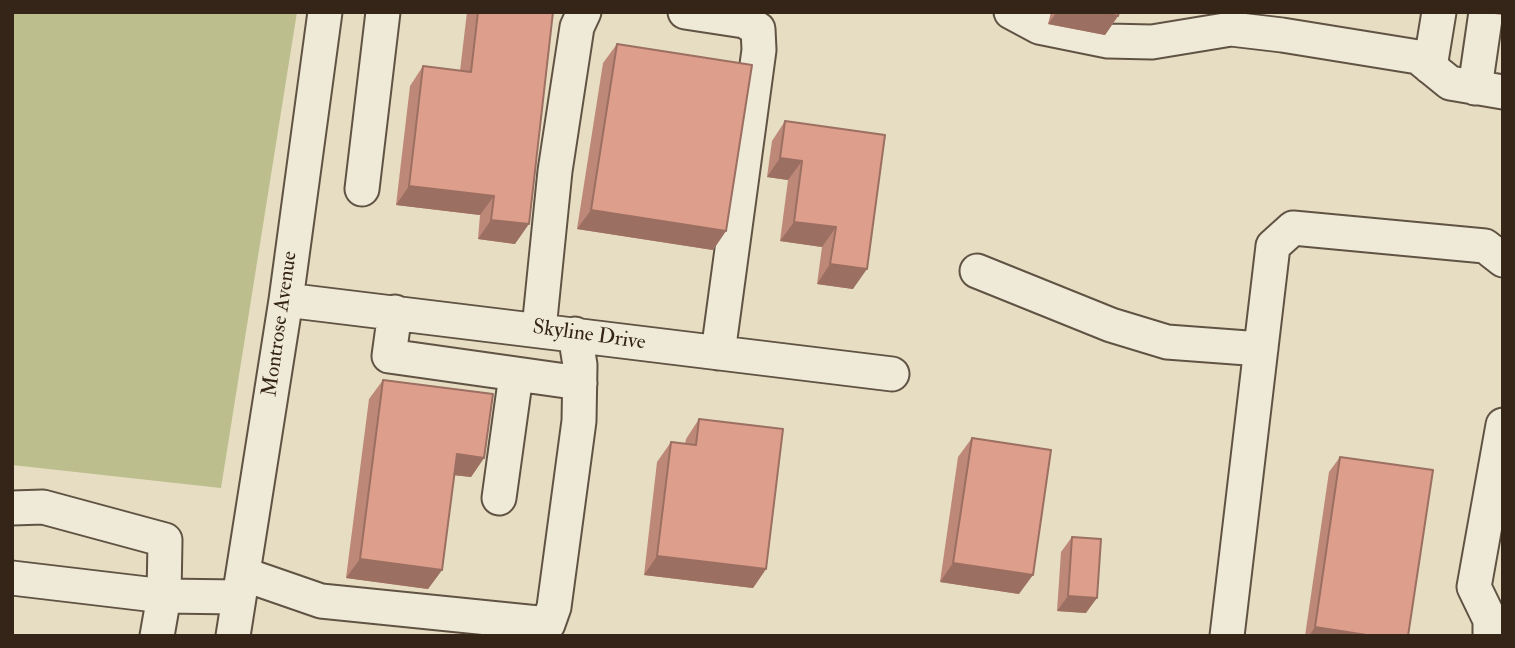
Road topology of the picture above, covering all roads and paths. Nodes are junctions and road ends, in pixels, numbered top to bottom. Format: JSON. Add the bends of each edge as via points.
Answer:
{"nodes":[{"id":1,"x":325,"y":12,"type":"edge"},
{"id":2,"x":383,"y":12,"type":"edge"},
{"id":3,"x":584,"y":12,"type":"edge"},
{"id":4,"x":685,"y":12,"type":"edge"},
{"id":5,"x":1438,"y":12,"type":"edge"},
{"id":6,"x":1486,"y":12,"type":"edge"},
{"id":7,"x":1031,"y":17,"type":"edge"},
{"id":8,"x":1231,"y":21,"type":"edge"},
{"id":9,"x":1186,"y":24,"type":"edge"},
{"id":10,"x":1430,"y":67,"type":"junction"},
{"id":11,"x":1489,"y":90,"type":"edge"},
{"id":12,"x":362,"y":189,"type":"dead end"},
{"id":13,"x":1503,"y":260,"type":"edge"},
{"id":14,"x":977,"y":271,"type":"dead end"},
{"id":15,"x":286,"y":300,"type":"junction"},
{"id":16,"x":395,"y":312,"type":"junction"},
{"id":17,"x":538,"y":329,"type":"junction"},
{"id":18,"x":575,"y":334,"type":"junction"},
{"id":19,"x":1261,"y":349,"type":"junction"},
{"id":20,"x":719,"y":353,"type":"junction"},
{"id":21,"x":892,"y":374,"type":"dead end"},
{"id":22,"x":516,"y":375,"type":"junction"},
{"id":23,"x":580,"y":383,"type":"junction"},
{"id":24,"x":1503,"y":425,"type":"edge"},
{"id":25,"x":499,"y":498,"type":"dead end"},
{"id":26,"x":12,"y":508,"type":"edge"},
{"id":27,"x":12,"y":578,"type":"edge"},
{"id":28,"x":241,"y":586,"type":"junction"},
{"id":29,"x":164,"y":596,"type":"junction"},
{"id":30,"x":157,"y":636,"type":"edge"},
{"id":31,"x":233,"y":636,"type":"edge"},
{"id":32,"x":1227,"y":636,"type":"edge"},
{"id":33,"x":1490,"y":636,"type":"edge"}],
"edges":[{"from":1,"to":15,"type":"street","name":"Montrose Avenue"},
{"from":2,"to":12,"type":"street"},
{"from":3,"to":17,"type":"street","via":[[577,27],[555,171]]},
{"from":4,"to":20,"type":"street","via":[[744,21],[758,29],[759,50]]},
{"from":5,"to":10,"type":"street"},
{"from":6,"to":11,"type":"street"},
{"from":7,"to":9,"type":"street","via":[[1108,41],[1152,42]]},
{"from":8,"to":9,"type":"street"},
{"from":8,"to":10,"type":"street","via":[[1418,57]]},
{"from":10,"to":11,"type":"street","via":[[1450,83]]},
{"from":13,"to":19,"type":"street","via":[[1485,246],[1293,228],[1273,246]]},
{"from":14,"to":19,"type":"street","via":[[1111,325],[1167,342]]},
{"from":15,"to":16,"type":"street","name":"Skyline Drive"},
{"from":15,"to":28,"type":"street","name":"Montrose Avenue"},
{"from":16,"to":17,"type":"street","name":"Skyline Drive"},
{"from":16,"to":22,"type":"street","via":[[389,356]]},
{"from":17,"to":18,"type":"street","name":"Skyline Drive"},
{"from":18,"to":20,"type":"street","name":"Skyline Drive"},
{"from":18,"to":23,"type":"street"},
{"from":19,"to":32,"type":"street"},
{"from":20,"to":21,"type":"street","name":"Skyline Drive"},
{"from":22,"to":23,"type":"street"},
{"from":22,"to":25,"type":"street"},
{"from":23,"to":28,"type":"street","via":[[572,474],[548,624],[321,601]]},
{"from":24,"to":33,"type":"street","via":[[1474,587],[1490,620]]},
{"from":26,"to":29,"type":"street","via":[[43,507],[165,540]]},
{"from":27,"to":29,"type":"street"},
{"from":28,"to":29,"type":"street"},
{"from":28,"to":31,"type":"street","name":"Montrose Avenue"},
{"from":29,"to":30,"type":"street"}]}
